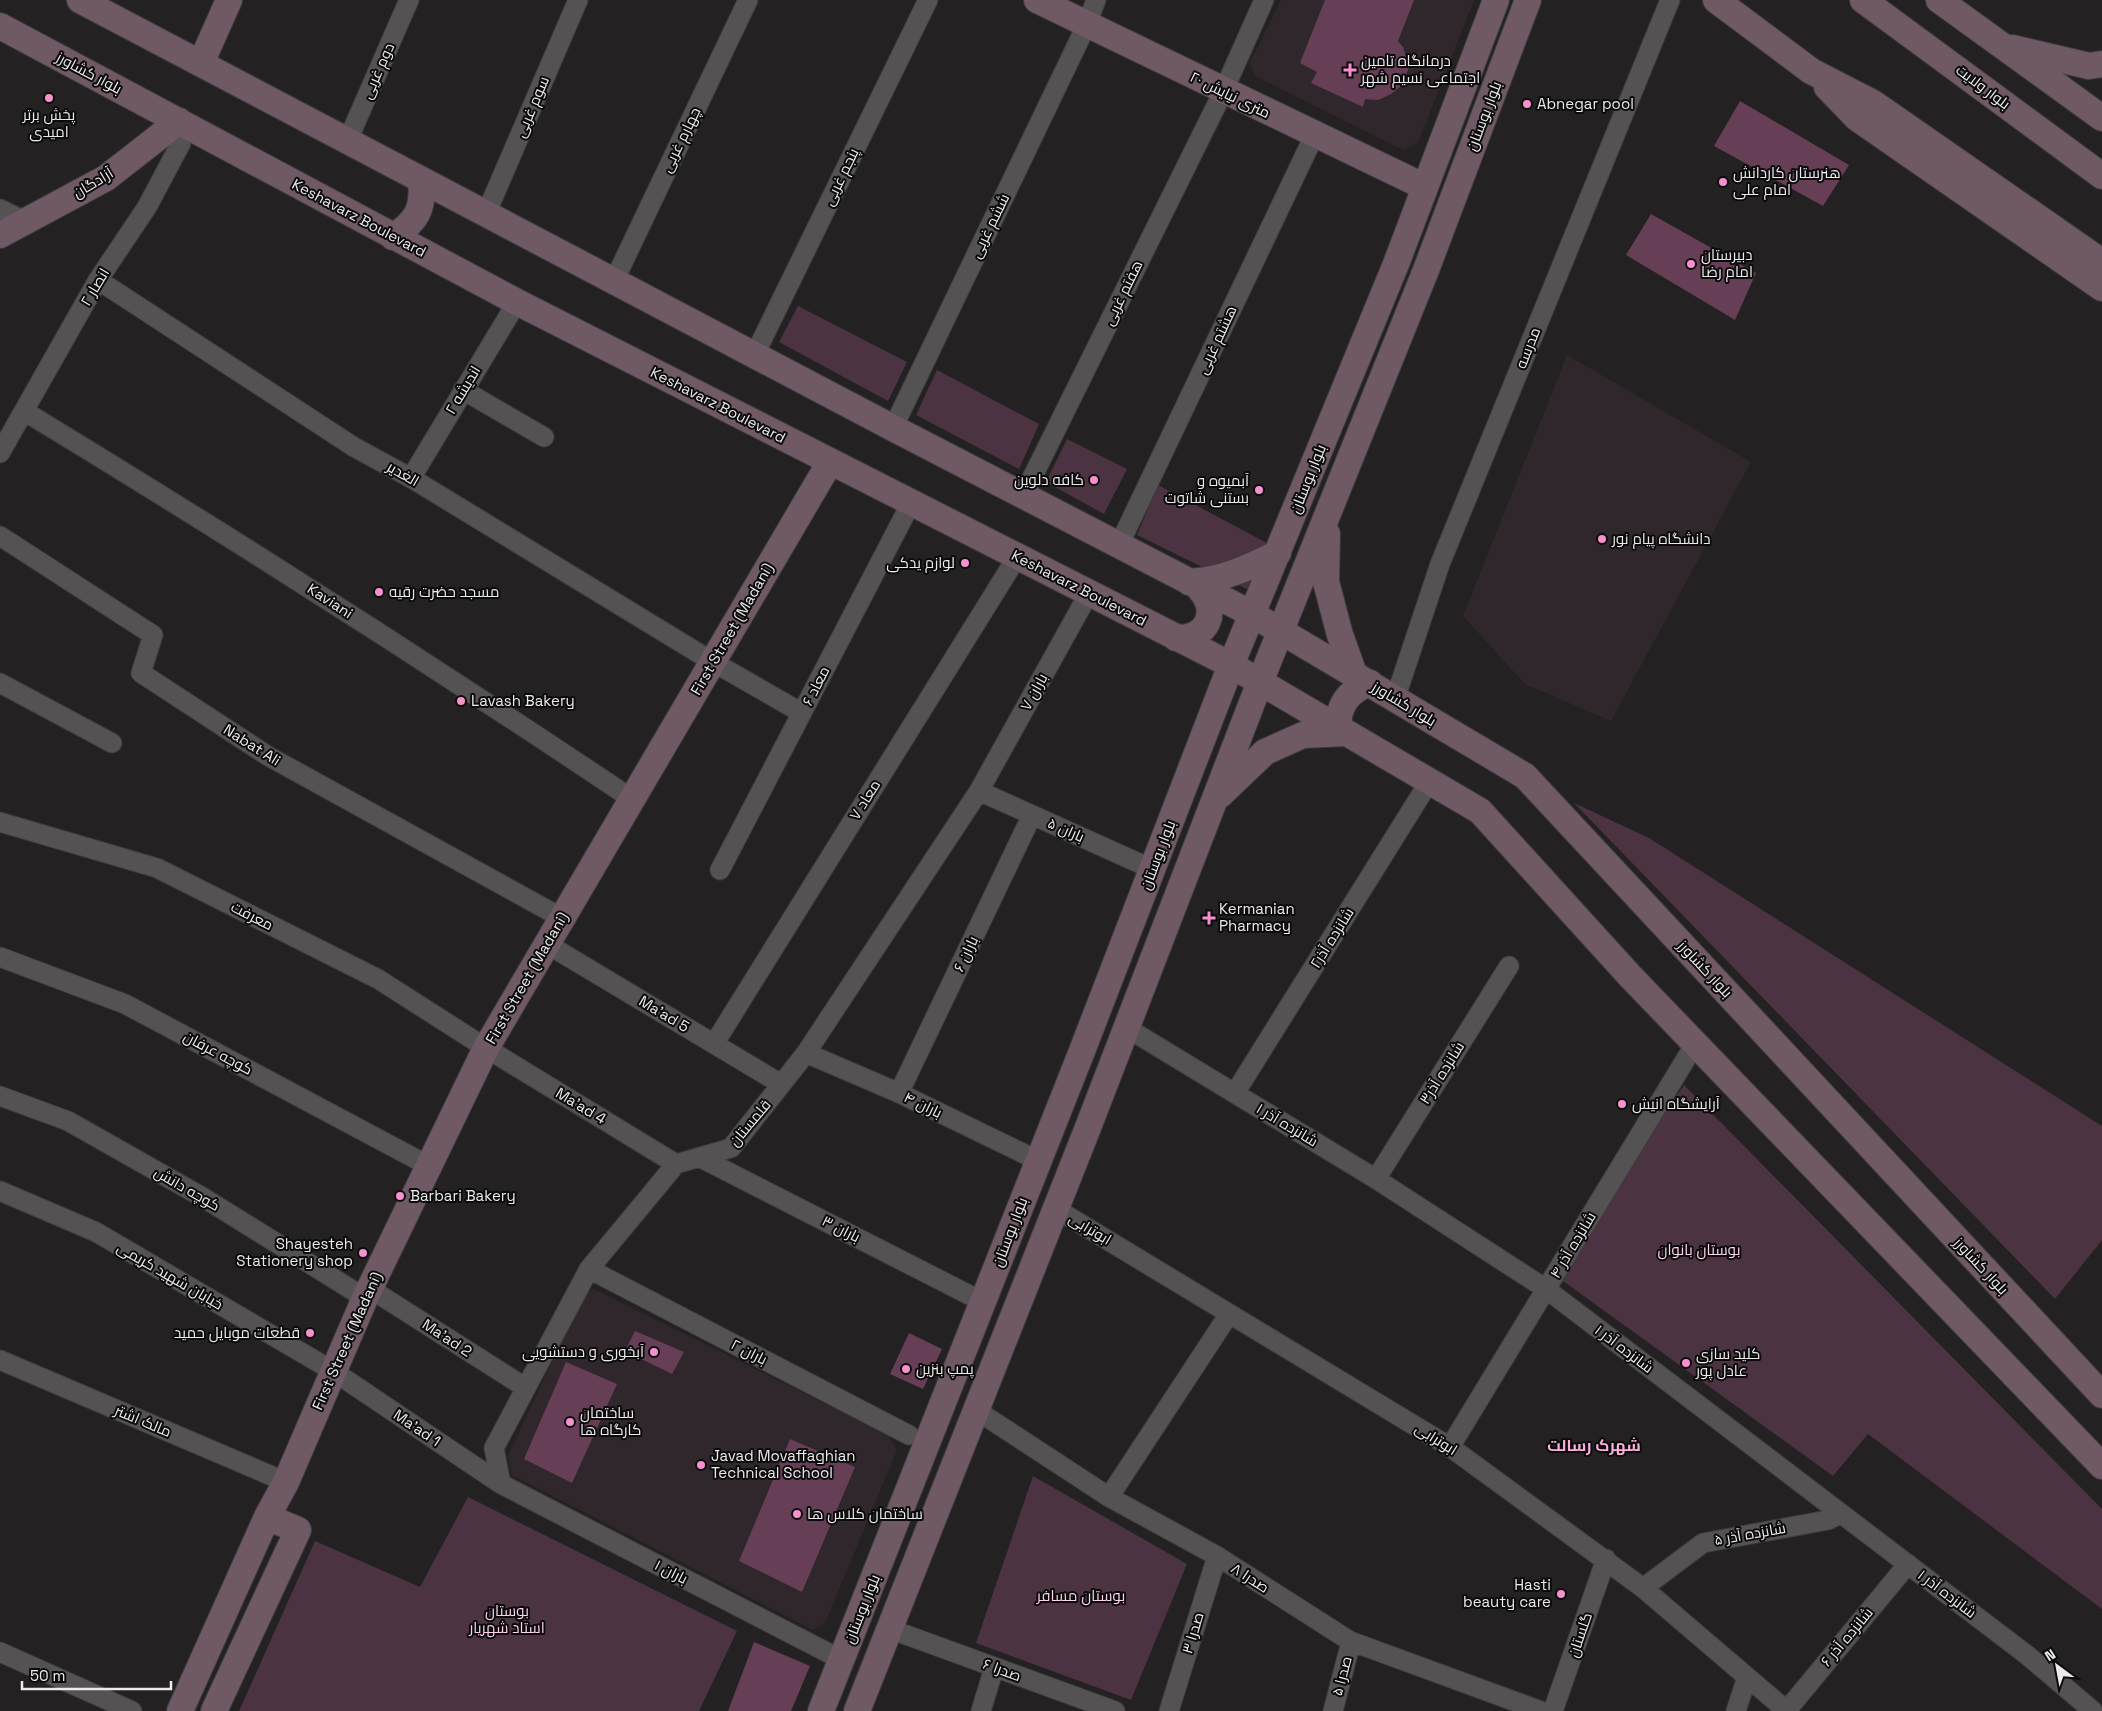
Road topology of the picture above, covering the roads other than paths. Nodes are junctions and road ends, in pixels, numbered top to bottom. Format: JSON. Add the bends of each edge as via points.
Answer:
{"nodes":[{"id":1,"x":80,"y":0,"type":"edge"},
{"id":2,"x":229,"y":0,"type":"edge"},
{"id":3,"x":409,"y":0,"type":"edge"},
{"id":4,"x":578,"y":0,"type":"edge"},
{"id":5,"x":748,"y":0,"type":"edge"},
{"id":6,"x":928,"y":0,"type":"edge"},
{"id":7,"x":1037,"y":0,"type":"edge"},
{"id":8,"x":1096,"y":0,"type":"edge"},
{"id":9,"x":1264,"y":0,"type":"edge"},
{"id":10,"x":1496,"y":0,"type":"edge"},
{"id":11,"x":1528,"y":0,"type":"edge"},
{"id":12,"x":1670,"y":0,"type":"edge"},
{"id":13,"x":1716,"y":0,"type":"edge"},
{"id":14,"x":1863,"y":0,"type":"edge"},
{"id":15,"x":1940,"y":0,"type":"edge"},
{"id":16,"x":1087,"y":24,"type":"junction"},
{"id":17,"x":0,"y":26,"type":"edge"},
{"id":18,"x":2001,"y":46,"type":"junction"},
{"id":19,"x":201,"y":63,"type":"junction"},
{"id":20,"x":2102,"y":64,"type":"edge"},
{"id":21,"x":1811,"y":71,"type":"junction"},
{"id":22,"x":1223,"y":92,"type":"junction"},
{"id":23,"x":2102,"y":118,"type":"edge"},
{"id":24,"x":179,"y":121,"type":"junction"},
{"id":25,"x":1314,"y":136,"type":"junction"},
{"id":26,"x":347,"y":142,"type":"junction"},
{"id":27,"x":2102,"y":176,"type":"edge"},
{"id":28,"x":421,"y":180,"type":"junction"},
{"id":29,"x":1425,"y":187,"type":"junction"},
{"id":30,"x":0,"y":209,"type":"edge"},
{"id":31,"x":486,"y":214,"type":"junction"},
{"id":32,"x":25,"y":221,"type":"junction"},
{"id":33,"x":0,"y":235,"type":"edge"},
{"id":34,"x":394,"y":237,"type":"junction"},
{"id":35,"x":2102,"y":262,"type":"edge"},
{"id":36,"x":98,"y":280,"type":"junction"},
{"id":37,"x":614,"y":281,"type":"junction"},
{"id":38,"x":2102,"y":288,"type":"edge"},
{"id":39,"x":517,"y":302,"type":"junction"},
{"id":40,"x":755,"y":354,"type":"junction"},
{"id":41,"x":462,"y":390,"type":"junction"},
{"id":42,"x":24,"y":411,"type":"junction"},
{"id":43,"x":893,"y":428,"type":"junction"},
{"id":44,"x":544,"y":437,"type":"dead end"},
{"id":45,"x":0,"y":453,"type":"edge"},
{"id":46,"x":830,"y":462,"type":"junction"},
{"id":47,"x":411,"y":478,"type":"junction"},
{"id":48,"x":1024,"y":494,"type":"junction"},
{"id":49,"x":911,"y":503,"type":"junction"},
{"id":50,"x":1328,"y":515,"type":"junction"},
{"id":51,"x":0,"y":536,"type":"edge"},
{"id":52,"x":1120,"y":545,"type":"junction"},
{"id":53,"x":1278,"y":553,"type":"junction"},
{"id":54,"x":1017,"y":557,"type":"junction"},
{"id":55,"x":1194,"y":585,"type":"junction"},
{"id":56,"x":1089,"y":593,"type":"junction"},
{"id":57,"x":1252,"y":614,"type":"junction"},
{"id":58,"x":1282,"y":631,"type":"junction"},
{"id":59,"x":1176,"y":638,"type":"junction"},
{"id":60,"x":713,"y":662,"type":"junction"},
{"id":61,"x":1231,"y":665,"type":"junction"},
{"id":62,"x":1362,"y":679,"type":"junction"},
{"id":63,"x":1260,"y":682,"type":"junction"},
{"id":64,"x":0,"y":683,"type":"edge"},
{"id":65,"x":1395,"y":698,"type":"junction"},
{"id":66,"x":802,"y":713,"type":"junction"},
{"id":67,"x":1342,"y":731,"type":"junction"},
{"id":68,"x":112,"y":743,"type":"dead end"},
{"id":69,"x":1429,"y":782,"type":"junction"},
{"id":70,"x":979,"y":791,"type":"junction"},
{"id":71,"x":632,"y":799,"type":"junction"},
{"id":72,"x":1215,"y":801,"type":"junction"},
{"id":73,"x":1032,"y":814,"type":"junction"},
{"id":74,"x":0,"y":822,"type":"edge"},
{"id":75,"x":1152,"y":868,"type":"junction"},
{"id":76,"x":720,"y":870,"type":"dead end"},
{"id":77,"x":562,"y":918,"type":"junction"},
{"id":78,"x":547,"y":944,"type":"junction"},
{"id":79,"x":0,"y":958,"type":"edge"},
{"id":80,"x":1509,"y":966,"type":"dead end"},
{"id":81,"x":1127,"y":1028,"type":"junction"},
{"id":82,"x":714,"y":1044,"type":"junction"},
{"id":83,"x":1695,"y":1044,"type":"junction"},
{"id":84,"x":486,"y":1048,"type":"junction"},
{"id":85,"x":806,"y":1053,"type":"junction"},
{"id":86,"x":781,"y":1084,"type":"junction"},
{"id":87,"x":899,"y":1093,"type":"junction"},
{"id":88,"x":1235,"y":1094,"type":"junction"},
{"id":89,"x":0,"y":1096,"type":"edge"},
{"id":90,"x":1056,"y":1117,"type":"junction"},
{"id":91,"x":1087,"y":1130,"type":"junction"},
{"id":92,"x":699,"y":1157,"type":"junction"},
{"id":93,"x":1038,"y":1161,"type":"junction"},
{"id":94,"x":676,"y":1164,"type":"junction"},
{"id":95,"x":429,"y":1166,"type":"junction"},
{"id":96,"x":1376,"y":1179,"type":"junction"},
{"id":97,"x":0,"y":1191,"type":"edge"},
{"id":98,"x":1056,"y":1209,"type":"junction"},
{"id":99,"x":589,"y":1269,"type":"junction"},
{"id":100,"x":1546,"y":1289,"type":"junction"},
{"id":101,"x":367,"y":1293,"type":"junction"},
{"id":102,"x":983,"y":1302,"type":"junction"},
{"id":103,"x":1229,"y":1314,"type":"junction"},
{"id":104,"x":0,"y":1360,"type":"edge"},
{"id":105,"x":333,"y":1372,"type":"junction"},
{"id":106,"x":526,"y":1388,"type":"junction"},
{"id":107,"x":2102,"y":1395,"type":"edge"},
{"id":108,"x":976,"y":1410,"type":"junction"},
{"id":109,"x":909,"y":1435,"type":"dead end"},
{"id":110,"x":1450,"y":1447,"type":"junction"},
{"id":111,"x":2102,"y":1466,"type":"edge"},
{"id":112,"x":286,"y":1482,"type":"junction"},
{"id":113,"x":501,"y":1484,"type":"junction"},
{"id":114,"x":1109,"y":1497,"type":"junction"},
{"id":115,"x":1840,"y":1514,"type":"junction"},
{"id":116,"x":267,"y":1517,"type":"junction"},
{"id":117,"x":1217,"y":1556,"type":"junction"},
{"id":118,"x":1606,"y":1559,"type":"junction"},
{"id":119,"x":1908,"y":1564,"type":"junction"},
{"id":120,"x":1643,"y":1588,"type":"junction"},
{"id":121,"x":890,"y":1629,"type":"junction"},
{"id":122,"x":1352,"y":1642,"type":"junction"},
{"id":123,"x":0,"y":1652,"type":"edge"},
{"id":124,"x":842,"y":1660,"type":"junction"},
{"id":125,"x":994,"y":1668,"type":"junction"},
{"id":126,"x":1748,"y":1677,"type":"junction"},
{"id":127,"x":132,"y":1711,"type":"edge"},
{"id":128,"x":180,"y":1711,"type":"edge"},
{"id":129,"x":214,"y":1711,"type":"edge"},
{"id":130,"x":821,"y":1711,"type":"edge"},
{"id":131,"x":857,"y":1711,"type":"edge"},
{"id":132,"x":981,"y":1711,"type":"edge"},
{"id":133,"x":1116,"y":1711,"type":"edge"},
{"id":134,"x":1169,"y":1711,"type":"edge"},
{"id":135,"x":1333,"y":1711,"type":"edge"},
{"id":136,"x":1541,"y":1711,"type":"edge"},
{"id":137,"x":1553,"y":1711,"type":"edge"},
{"id":138,"x":1736,"y":1711,"type":"edge"},
{"id":139,"x":1787,"y":1711,"type":"edge"},
{"id":140,"x":2093,"y":1711,"type":"edge"}],
"edges":[{"from":1,"to":19,"type":"street"},
{"from":2,"to":19,"type":"street"},
{"from":3,"to":26,"type":"street","name":"دوم غربی"},
{"from":4,"to":31,"type":"street","name":"سوم غربی"},
{"from":5,"to":37,"type":"street","name":"چهارم غربی"},
{"from":6,"to":40,"type":"street","name":"پنجم غربی"},
{"from":7,"to":16,"type":"street","name":"۲۰ متری نیایش"},
{"from":8,"to":16,"type":"street","name":"ششم غربی"},
{"from":9,"to":22,"type":"street","name":"هفتم غربی"},
{"from":10,"to":29,"type":"street","name":"بلوار بوستان"},
{"from":11,"to":50,"type":"street","name":"بلوار بوستان","via":[[1426,270]]},
{"from":12,"to":65,"type":"street","name":"مدرسه","via":[[1440,564]]},
{"from":13,"to":21,"type":"street"},
{"from":14,"to":27,"type":"street","name":"بلوار ولایت"},
{"from":15,"to":18,"type":"street"},
{"from":16,"to":22,"type":"street","name":"۲۰ متری نیایش"},
{"from":16,"to":43,"type":"street","name":"ششم غربی"},
{"from":17,"to":24,"type":"street","name":"بلوار کشاورز"},
{"from":18,"to":20,"type":"street","via":[[2089,66]]},
{"from":18,"to":23,"type":"street"},
{"from":19,"to":26,"type":"street"},
{"from":21,"to":35,"type":"street","via":[[1872,103]]},
{"from":21,"to":38,"type":"street","via":[[1857,118]]},
{"from":22,"to":25,"type":"street","name":"۲۰ متری نیایش"},
{"from":22,"to":48,"type":"street","name":"هفتم غربی"},
{"from":24,"to":32,"type":"street","name":"آزادگان","via":[[106,178]]},
{"from":24,"to":34,"type":"street","name":"Keshavarz Boulevard"},
{"from":24,"to":36,"type":"street","name":"انصار ۲","via":[[181,143],[147,207]]},
{"from":25,"to":29,"type":"street","name":"۲۰ متری نیایش"},
{"from":25,"to":52,"type":"street","name":"هشتم غربی"},
{"from":26,"to":28,"type":"street"},
{"from":28,"to":31,"type":"street"},
{"from":28,"to":34,"type":"street","via":[[423,197],[418,213],[408,227]]},
{"from":29,"to":53,"type":"street","name":"بلوار بوستان"},
{"from":30,"to":32,"type":"street"},
{"from":31,"to":37,"type":"street"},
{"from":32,"to":33,"type":"street","name":"آزادگان"},
{"from":34,"to":39,"type":"street","name":"Keshavarz Boulevard"},
{"from":36,"to":42,"type":"street","name":"انصار ۲"},
{"from":36,"to":47,"type":"street","name":"الغدیر","via":[[354,447]]},
{"from":37,"to":40,"type":"street"},
{"from":39,"to":41,"type":"street","name":"اندیشه ۲"},
{"from":39,"to":46,"type":"street","name":"Keshavarz Boulevard"},
{"from":40,"to":43,"type":"street"},
{"from":41,"to":44,"type":"street"},
{"from":41,"to":47,"type":"street","name":"اندیشه ۲"},
{"from":42,"to":45,"type":"street","name":"انصار ۲"},
{"from":42,"to":71,"type":"street","name":"Kaviani","via":[[202,519]]},
{"from":43,"to":48,"type":"street"},
{"from":46,"to":49,"type":"street","name":"Keshavarz Boulevard"},
{"from":46,"to":60,"type":"street","name":"First Street (Madani)"},
{"from":47,"to":60,"type":"street","name":"الغدیر"},
{"from":48,"to":52,"type":"street"},
{"from":49,"to":54,"type":"street","name":"Keshavarz Boulevard"},
{"from":49,"to":66,"type":"street","name":"معاد ۶"},
{"from":50,"to":58,"type":"street","name":"بلوار بوستان"},
{"from":50,"to":62,"type":"street","via":[[1326,582],[1340,635]]},
{"from":51,"to":77,"type":"street","name":"Nabat Ali","via":[[153,635],[141,673],[268,756]]},
{"from":52,"to":55,"type":"street"},
{"from":53,"to":55,"type":"street","via":[[1252,566]]},
{"from":53,"to":57,"type":"street","name":"بلوار بوستان"},
{"from":54,"to":56,"type":"street","name":"Keshavarz Boulevard"},
{"from":54,"to":82,"type":"street","name":"معاد ۷"},
{"from":55,"to":57,"type":"street"},
{"from":55,"to":59,"type":"street","via":[[1207,596],[1210,617],[1205,627],[1187,638]]},
{"from":56,"to":59,"type":"street","name":"Keshavarz Boulevard"},
{"from":56,"to":70,"type":"street","name":"باران ۷"},
{"from":57,"to":58,"type":"street","name":"بلوار کشاورز"},
{"from":57,"to":61,"type":"street","name":"بلوار بوستان"},
{"from":58,"to":62,"type":"street","name":"بلوار کشاورز"},
{"from":58,"to":63,"type":"street","name":"بلوار بوستان"},
{"from":59,"to":61,"type":"street","name":"Keshavarz Boulevard"},
{"from":60,"to":66,"type":"street","name":"الغدیر"},
{"from":60,"to":71,"type":"street","name":"First Street (Madani)"},
{"from":61,"to":63,"type":"street","name":"Keshavarz Boulevard"},
{"from":61,"to":75,"type":"street","name":"بلوار بوستان"},
{"from":62,"to":65,"type":"street","name":"بلوار کشاورز"},
{"from":62,"to":67,"type":"street","via":[[1359,687],[1342,704],[1338,716]]},
{"from":63,"to":67,"type":"street"},
{"from":63,"to":72,"type":"street","name":"بلوار بوستان"},
{"from":64,"to":68,"type":"street"},
{"from":65,"to":107,"type":"street","name":"بلوار کشاورز","via":[[1525,776]]},
{"from":66,"to":76,"type":"street","name":"معاد ۶"},
{"from":67,"to":69,"type":"street"},
{"from":67,"to":72,"type":"street","via":[[1303,735],[1265,752]]},
{"from":69,"to":83,"type":"street","via":[[1480,812]]},
{"from":69,"to":88,"type":"street","name":"شانزده آذر۲"},
{"from":70,"to":73,"type":"street","name":"باران ۵"},
{"from":70,"to":85,"type":"street","name":"قلمستان"},
{"from":71,"to":77,"type":"street","name":"First Street (Madani)"},
{"from":72,"to":81,"type":"street","name":"بلوار بوستان"},
{"from":73,"to":75,"type":"street","name":"باران ۵"},
{"from":73,"to":87,"type":"street","name":"باران ۶"},
{"from":74,"to":84,"type":"street","name":"معرفت","via":[[156,868],[378,979]]},
{"from":75,"to":90,"type":"street","name":"بلوار بوستان"},
{"from":77,"to":78,"type":"street","name":"First Street (Madani)"},
{"from":78,"to":82,"type":"street","name":"Ma'ad 5"},
{"from":78,"to":84,"type":"street","name":"First Street (Madani)"},
{"from":79,"to":95,"type":"street","name":"کوچه عرفان","via":[[125,1004]]},
{"from":80,"to":96,"type":"street","name":"شانزده آذر۳"},
{"from":81,"to":88,"type":"street","name":"شانزده آذر ۱"},
{"from":81,"to":91,"type":"street","name":"بلوار بوستان"},
{"from":82,"to":86,"type":"street","name":"Ma'ad 5"},
{"from":83,"to":100,"type":"street","name":"شانزده آذر ۴"},
{"from":83,"to":111,"type":"street"},
{"from":84,"to":94,"type":"street","name":"Ma'ad 4"},
{"from":84,"to":95,"type":"street","name":"First Street (Madani)"},
{"from":85,"to":86,"type":"street","name":"قلمستان"},
{"from":85,"to":87,"type":"street","name":"باران ۴"},
{"from":86,"to":92,"type":"street","name":"قلمستان","via":[[731,1148]]},
{"from":87,"to":93,"type":"street","name":"باران ۴"},
{"from":88,"to":96,"type":"street","name":"شانزده آذر ۱"},
{"from":89,"to":101,"type":"street","name":"کوچه دانش","via":[[68,1121]]},
{"from":90,"to":91,"type":"street"},
{"from":90,"to":93,"type":"street","name":"بلوار بوستان"},
{"from":91,"to":98,"type":"street","name":"بلوار بوستان"},
{"from":92,"to":94,"type":"street","name":"قلمستان"},
{"from":92,"to":102,"type":"street","name":"باران ۳"},
{"from":93,"to":102,"type":"street","name":"بلوار بوستان"},
{"from":94,"to":99,"type":"street"},
{"from":95,"to":101,"type":"street","name":"First Street (Madani)"},
{"from":96,"to":100,"type":"street","name":"شانزده آذر ۱"},
{"from":97,"to":105,"type":"street","name":"خیابان شهید کریمی","via":[[96,1232]]},
{"from":98,"to":103,"type":"street","name":"ابوترابی"},
{"from":98,"to":108,"type":"street","name":"بلوار بوستان"},
{"from":99,"to":106,"type":"street"},
{"from":99,"to":109,"type":"street","name":"باران ۲"},
{"from":100,"to":110,"type":"street","name":"شانزده آذر ۴"},
{"from":100,"to":115,"type":"street","name":"شانزده آذر ۱"},
{"from":101,"to":105,"type":"street","name":"First Street (Madani)"},
{"from":101,"to":106,"type":"street","name":"Ma'ad 2"},
{"from":102,"to":124,"type":"street","name":"بلوار بوستان"},
{"from":103,"to":110,"type":"street","name":"ابوترابی"},
{"from":103,"to":114,"type":"street"},
{"from":104,"to":112,"type":"street","name":"مالک اشتر"},
{"from":105,"to":112,"type":"street","name":"First Street (Madani)"},
{"from":105,"to":113,"type":"street","name":"Ma'ad 1"},
{"from":106,"to":113,"type":"street","via":[[494,1448]]},
{"from":108,"to":114,"type":"street","name":"صدرا ۸"},
{"from":108,"to":121,"type":"street","name":"بلوار بوستان"},
{"from":110,"to":118,"type":"street","name":"ابوترابی"},
{"from":112,"to":116,"type":"street","name":"First Street (Madani)"},
{"from":113,"to":124,"type":"street","name":"باران ۱"},
{"from":114,"to":117,"type":"street","name":"صدرا ۸"},
{"from":115,"to":119,"type":"street","name":"شانزده آذر ۱"},
{"from":115,"to":120,"type":"street","name":"شانزده آذر ۵","via":[[1828,1520],[1703,1543]]},
{"from":116,"to":128,"type":"street","name":"First Street (Madani)"},
{"from":116,"to":129,"type":"street","via":[[298,1530]]},
{"from":117,"to":122,"type":"street","name":"صدرا ۸"},
{"from":117,"to":134,"type":"street","name":"صدرا ۳"},
{"from":118,"to":120,"type":"street","name":"ابوترابی"},
{"from":118,"to":137,"type":"street","name":"گلستان"},
{"from":119,"to":139,"type":"street","name":"شانزده آذر ۶"},
{"from":119,"to":140,"type":"street","name":"شانزده آذر ۱","via":[[2027,1655]]},
{"from":120,"to":126,"type":"street","name":"ابوترابی"},
{"from":121,"to":125,"type":"street","name":"صدرا ۶"},
{"from":121,"to":131,"type":"street","name":"بلوار بوستان"},
{"from":122,"to":135,"type":"street","name":"صدرا ۵"},
{"from":122,"to":136,"type":"street","name":"صدرا ۸"},
{"from":123,"to":127,"type":"street"},
{"from":124,"to":130,"type":"street","name":"بلوار بوستان"},
{"from":125,"to":132,"type":"street"},
{"from":125,"to":133,"type":"street","name":"صدرا ۶"},
{"from":126,"to":138,"type":"street"},
{"from":126,"to":139,"type":"street","name":"ابوترابی"}]}
